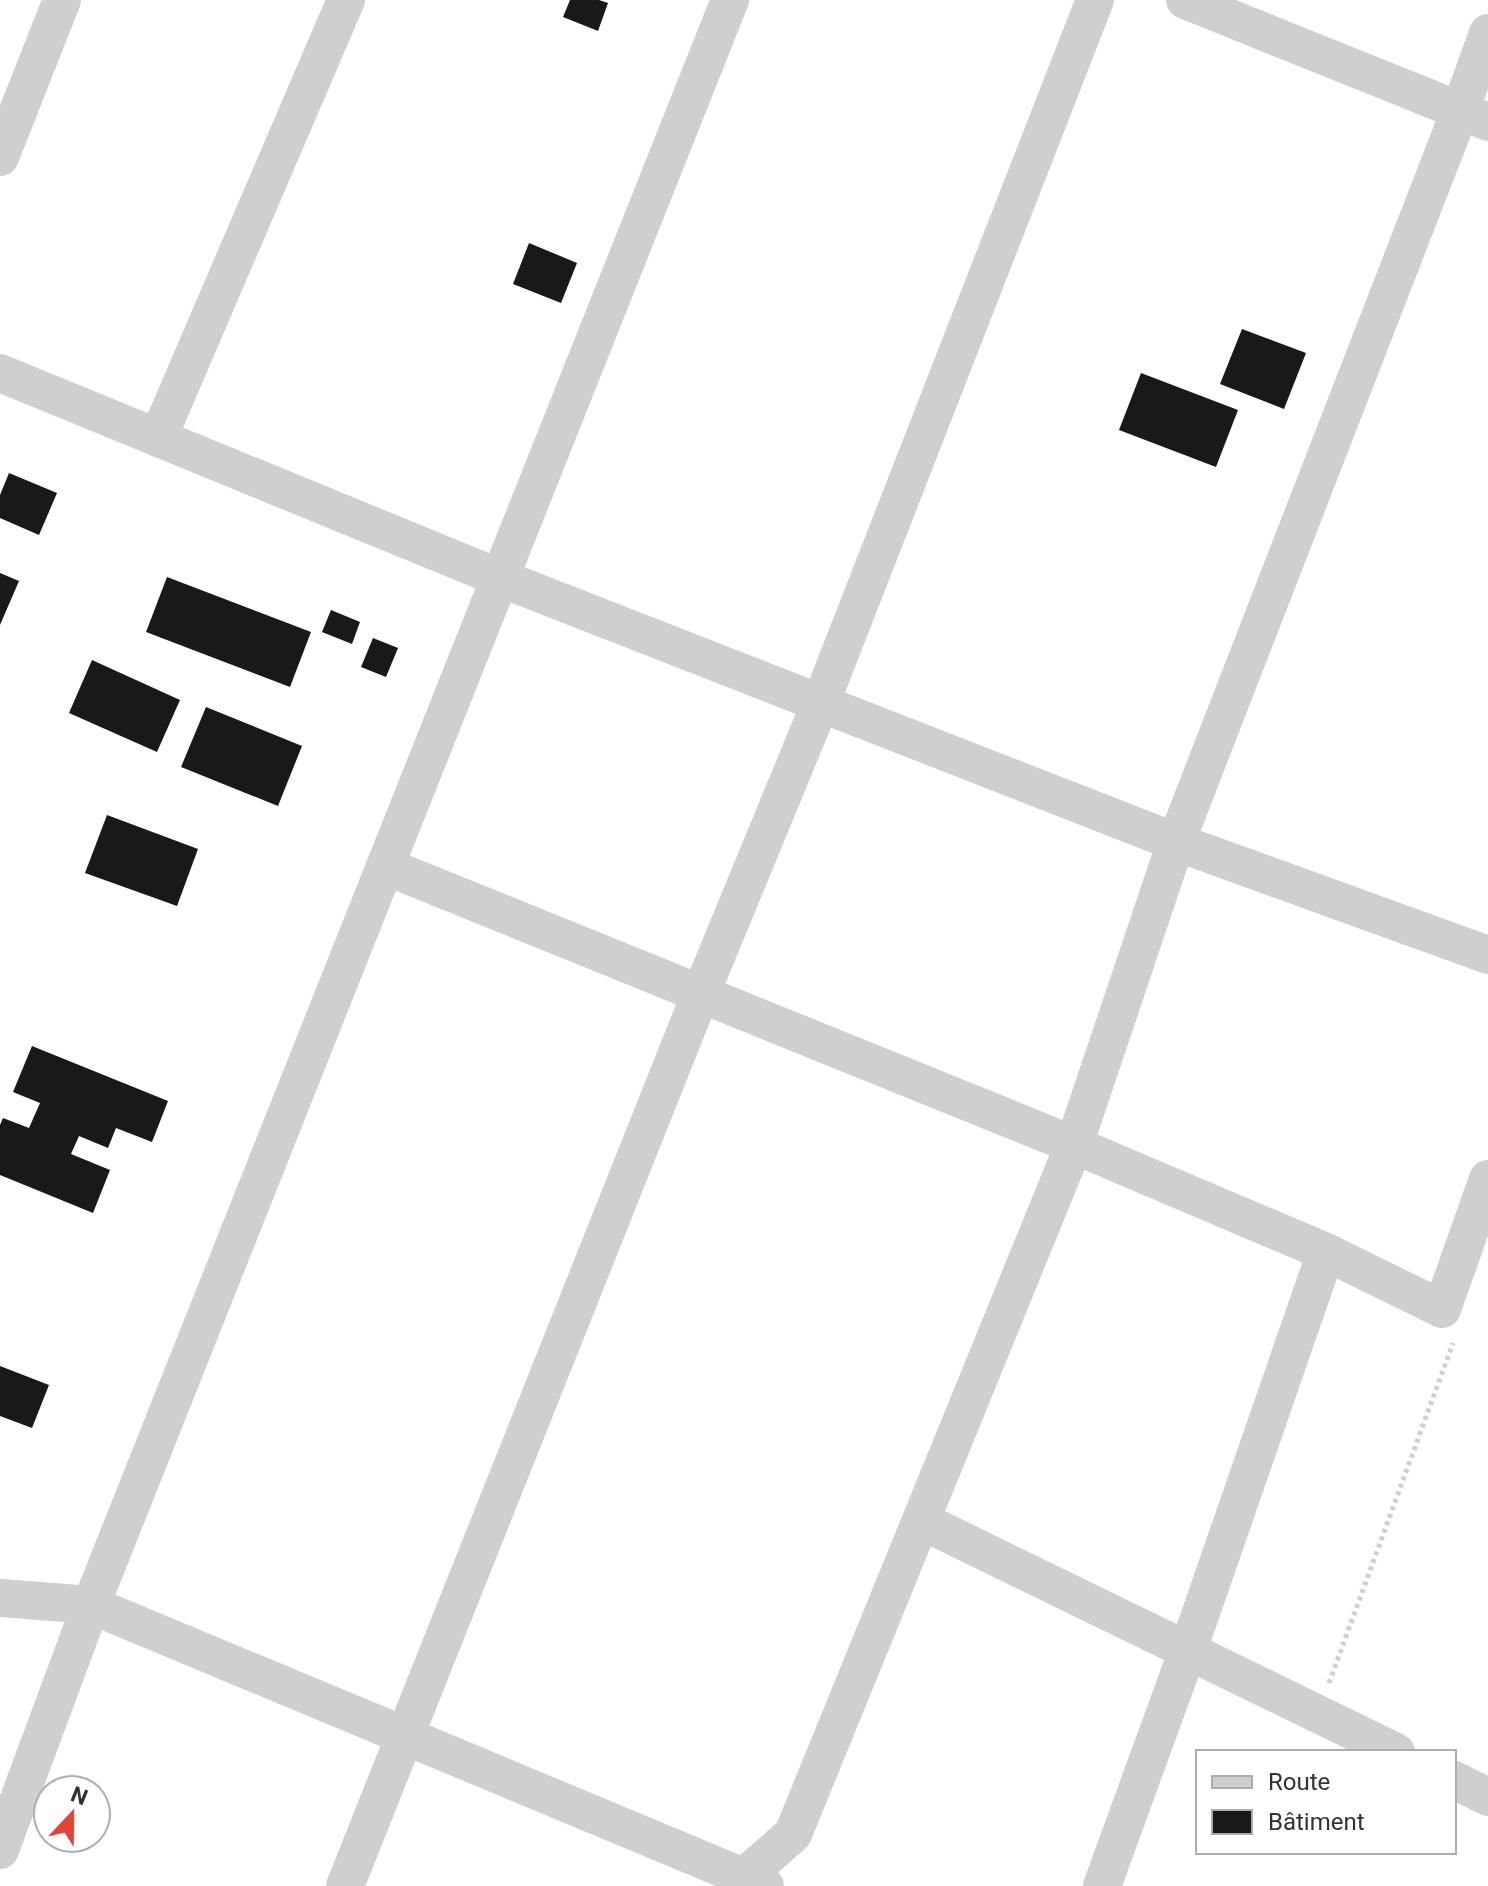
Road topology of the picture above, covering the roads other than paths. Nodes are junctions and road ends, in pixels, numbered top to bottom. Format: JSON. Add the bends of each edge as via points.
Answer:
{"nodes":[{"id":1,"x":62,"y":0,"type":"edge"},
{"id":2,"x":346,"y":0,"type":"edge"},
{"id":3,"x":730,"y":0,"type":"edge"},
{"id":4,"x":1095,"y":0,"type":"edge"},
{"id":5,"x":1185,"y":0,"type":"edge"},
{"id":6,"x":1488,"y":33,"type":"edge"},
{"id":7,"x":1474,"y":117,"type":"edge"},
{"id":8,"x":0,"y":157,"type":"edge"},
{"id":9,"x":0,"y":373,"type":"edge"},
{"id":10,"x":158,"y":438,"type":"junction"},
{"id":11,"x":500,"y":578,"type":"junction"},
{"id":12,"x":821,"y":702,"type":"junction"},
{"id":13,"x":1176,"y":842,"type":"junction"},
{"id":14,"x":385,"y":866,"type":"junction"},
{"id":15,"x":1488,"y":955,"type":"edge"},
{"id":16,"x":701,"y":993,"type":"junction"},
{"id":17,"x":1074,"y":1145,"type":"junction"},
{"id":18,"x":1488,"y":1179,"type":"edge"},
{"id":19,"x":1326,"y":1252,"type":"junction"},
{"id":20,"x":922,"y":1521,"type":"junction"},
{"id":21,"x":0,"y":1598,"type":"edge"},
{"id":22,"x":91,"y":1605,"type":"junction"},
{"id":23,"x":1188,"y":1650,"type":"junction"},
{"id":24,"x":404,"y":1737,"type":"junction"},
{"id":25,"x":1392,"y":1750,"type":"edge"},
{"id":26,"x":1456,"y":1781,"type":"edge"},
{"id":27,"x":1488,"y":1797,"type":"edge"},
{"id":28,"x":0,"y":1850,"type":"edge"},
{"id":29,"x":750,"y":1883,"type":"edge"},
{"id":30,"x":345,"y":1886,"type":"edge"},
{"id":31,"x":1102,"y":1886,"type":"edge"}],
"edges":[{"from":1,"to":8,"type":"street"},
{"from":2,"to":10,"type":"street"},
{"from":3,"to":11,"type":"street"},
{"from":4,"to":12,"type":"street"},
{"from":5,"to":7,"type":"street"},
{"from":6,"to":7,"type":"street"},
{"from":7,"to":13,"type":"street"},
{"from":9,"to":10,"type":"street"},
{"from":10,"to":11,"type":"street"},
{"from":11,"to":12,"type":"street"},
{"from":11,"to":14,"type":"street"},
{"from":12,"to":13,"type":"street"},
{"from":12,"to":16,"type":"street"},
{"from":13,"to":15,"type":"street"},
{"from":13,"to":17,"type":"street"},
{"from":14,"to":16,"type":"street"},
{"from":14,"to":22,"type":"street"},
{"from":16,"to":17,"type":"street"},
{"from":16,"to":24,"type":"street"},
{"from":17,"to":19,"type":"street"},
{"from":17,"to":20,"type":"street"},
{"from":18,"to":19,"type":"street","via":[[1442,1309]]},
{"from":19,"to":23,"type":"street"},
{"from":20,"to":23,"type":"street"},
{"from":20,"to":29,"type":"street","via":[[793,1834]]},
{"from":21,"to":22,"type":"street"},
{"from":22,"to":24,"type":"street"},
{"from":22,"to":28,"type":"street"},
{"from":23,"to":25,"type":"street"},
{"from":23,"to":31,"type":"street"},
{"from":24,"to":29,"type":"street"},
{"from":24,"to":30,"type":"street"},
{"from":26,"to":27,"type":"street"}]}
